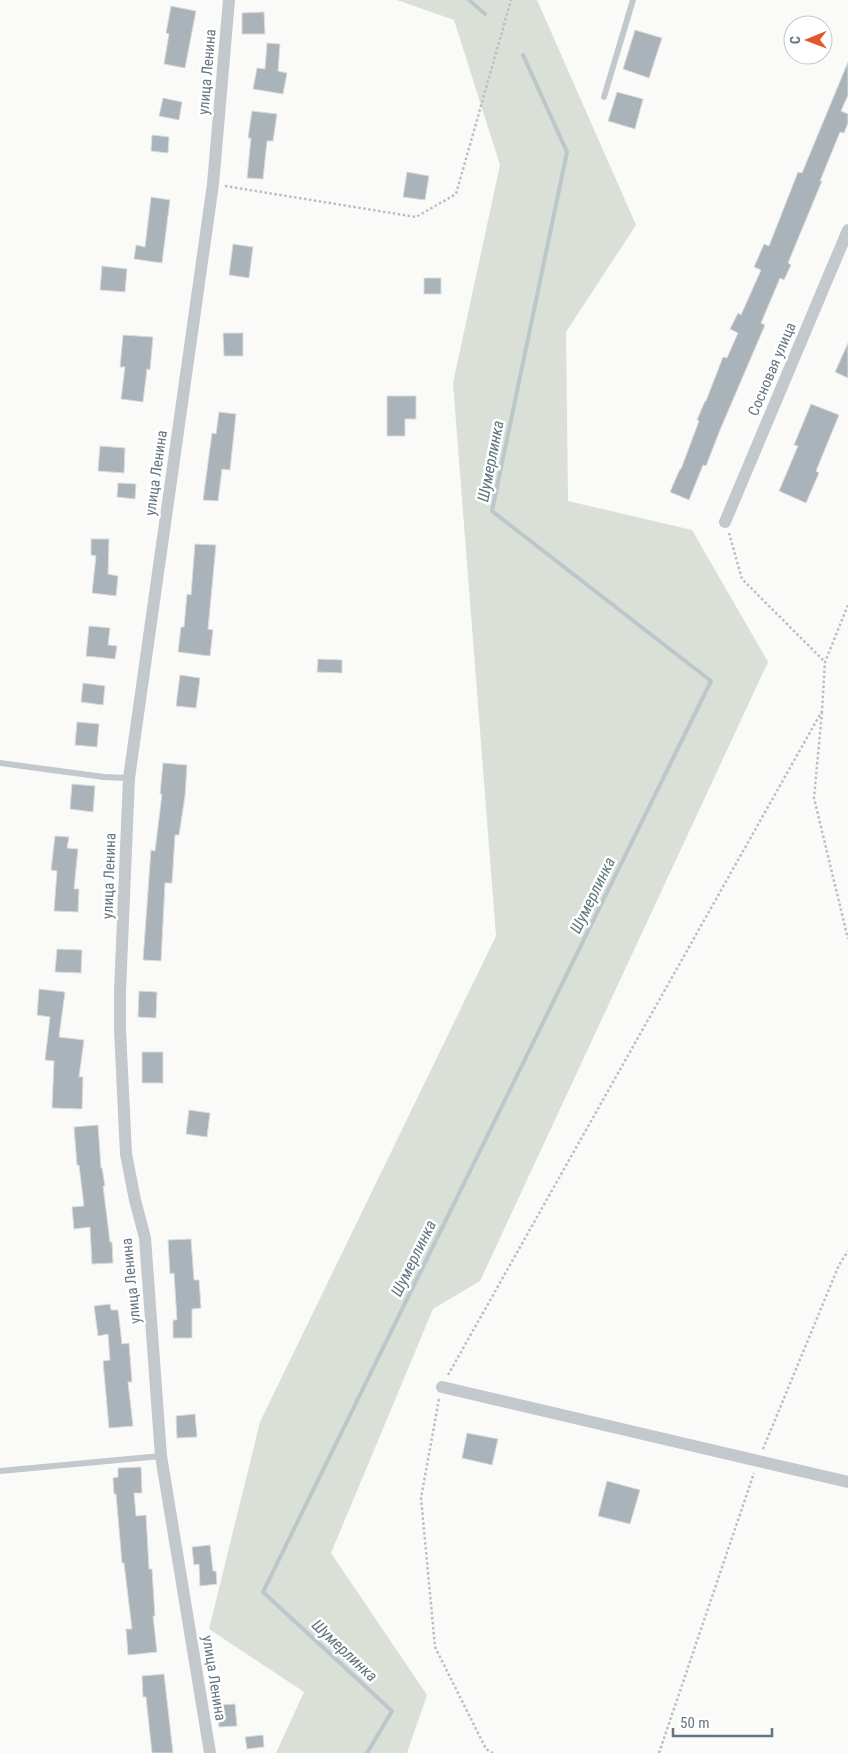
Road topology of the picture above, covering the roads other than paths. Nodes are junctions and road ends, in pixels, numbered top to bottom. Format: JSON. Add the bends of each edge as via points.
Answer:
{"nodes":[{"id":1,"x":229,"y":0,"type":"edge"},
{"id":2,"x":633,"y":0,"type":"edge"},
{"id":3,"x":604,"y":97,"type":"dead end"},
{"id":4,"x":848,"y":230,"type":"edge"},
{"id":5,"x":725,"y":522,"type":"road end"},
{"id":6,"x":0,"y":763,"type":"edge"},
{"id":7,"x":129,"y":778,"type":"junction"},
{"id":8,"x":442,"y":1387,"type":"road end"},
{"id":9,"x":161,"y":1456,"type":"junction"},
{"id":10,"x":0,"y":1470,"type":"edge"},
{"id":11,"x":848,"y":1482,"type":"edge"},
{"id":12,"x":210,"y":1753,"type":"edge"}],
"edges":[{"from":1,"to":7,"type":"street","name":"улица Ленина","via":[[214,184]]},
{"from":2,"to":3,"type":"lane"},
{"from":4,"to":5,"type":"street","name":"Сосновая улица"},
{"from":6,"to":7,"type":"lane"},
{"from":7,"to":9,"type":"street","name":"улица Ленина","via":[[120,1039],[126,1154],[145,1238]]},
{"from":8,"to":11,"type":"street"},
{"from":9,"to":10,"type":"lane"},
{"from":9,"to":12,"type":"street","name":"улица Ленина"}]}
